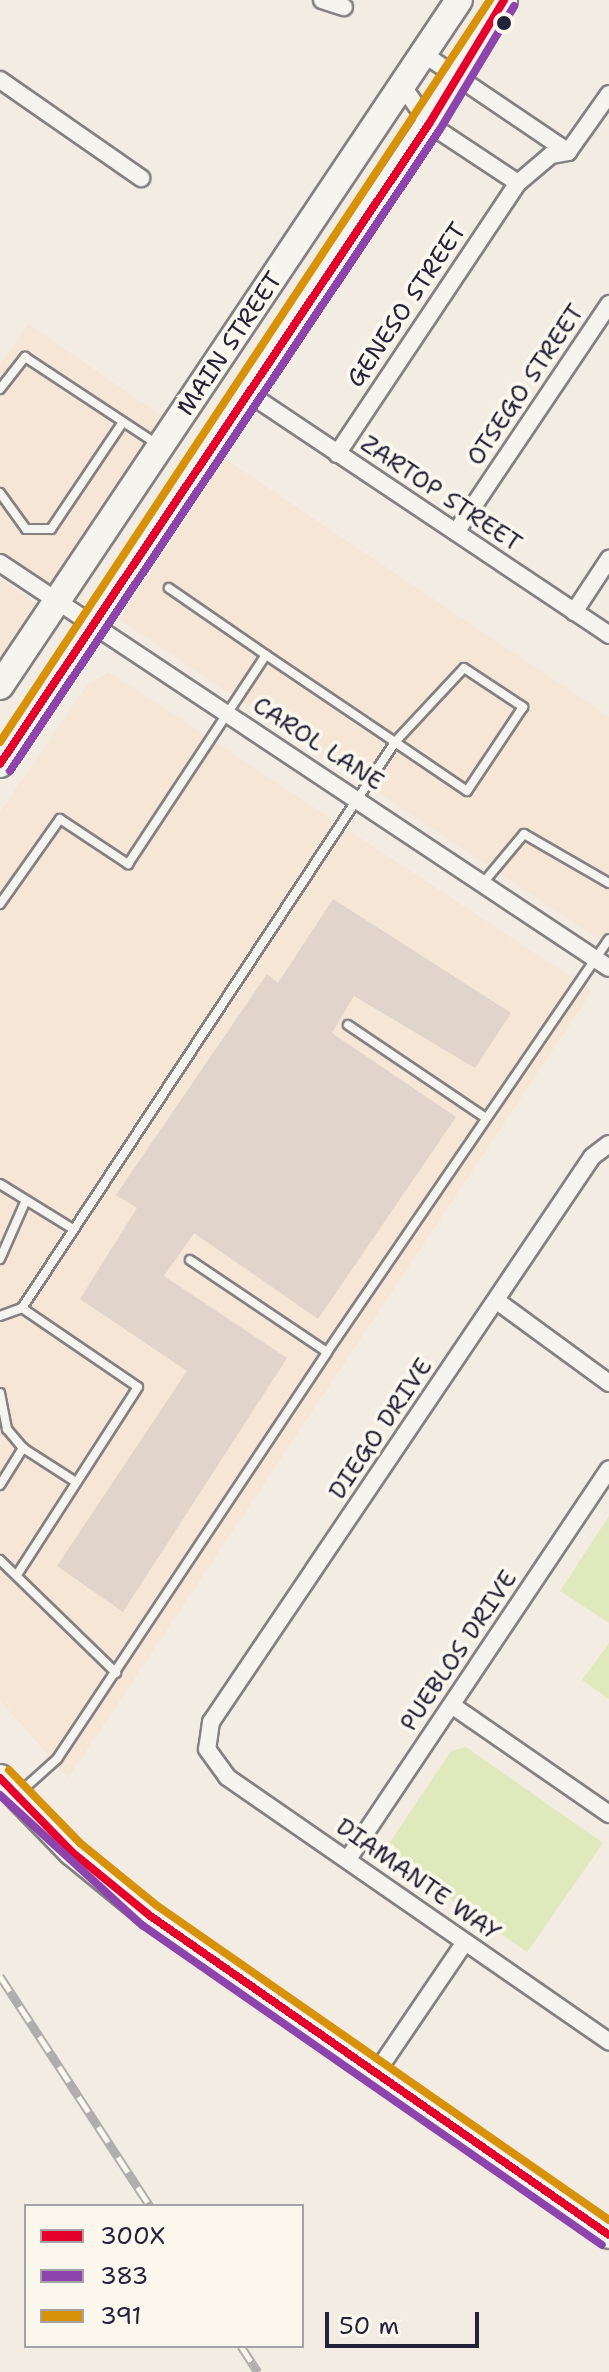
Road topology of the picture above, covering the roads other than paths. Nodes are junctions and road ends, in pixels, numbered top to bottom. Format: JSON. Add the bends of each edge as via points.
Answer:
{"nodes":[{"id":1,"x":322,"y":0,"type":"edge"},
{"id":2,"x":459,"y":0,"type":"edge"},
{"id":3,"x":504,"y":0,"type":"edge"},
{"id":4,"x":344,"y":7,"type":"dead end"},
{"id":5,"x":425,"y":55,"type":"junction"},
{"id":6,"x":459,"y":78,"type":"junction"},
{"id":7,"x":0,"y":80,"type":"edge"},
{"id":8,"x":404,"y":88,"type":"junction"},
{"id":9,"x":609,"y":94,"type":"edge"},
{"id":10,"x":429,"y":124,"type":"junction"},
{"id":11,"x":568,"y":152,"type":"junction"},
{"id":12,"x":141,"y":178,"type":"dead end"},
{"id":13,"x":518,"y":183,"type":"junction"},
{"id":14,"x":609,"y":304,"type":"edge"},
{"id":15,"x":0,"y":389,"type":"edge"},
{"id":16,"x":248,"y":393,"type":"junction"},
{"id":17,"x":123,"y":422,"type":"junction"},
{"id":18,"x":161,"y":447,"type":"junction"},
{"id":19,"x":337,"y":454,"type":"junction"},
{"id":20,"x":0,"y":493,"type":"edge"},
{"id":21,"x":456,"y":532,"type":"junction"},
{"id":22,"x":609,"y":559,"type":"edge"},
{"id":23,"x":0,"y":563,"type":"edge"},
{"id":24,"x":169,"y":588,"type":"dead end"},
{"id":25,"x":57,"y":600,"type":"junction"},
{"id":26,"x":574,"y":612,"type":"junction"},
{"id":27,"x":95,"y":624,"type":"junction"},
{"id":28,"x":609,"y":635,"type":"edge"},
{"id":29,"x":266,"y":655,"type":"junction"},
{"id":30,"x":0,"y":686,"type":"edge"},
{"id":31,"x":228,"y":713,"type":"junction"},
{"id":32,"x":395,"y":742,"type":"junction"},
{"id":33,"x":0,"y":764,"type":"edge"},
{"id":34,"x":357,"y":799,"type":"junction"},
{"id":35,"x":483,"y":883,"type":"junction"},
{"id":36,"x":609,"y":883,"type":"edge"},
{"id":37,"x":0,"y":904,"type":"edge"},
{"id":38,"x":609,"y":939,"type":"edge"},
{"id":39,"x":591,"y":956,"type":"junction"},
{"id":40,"x":609,"y":968,"type":"edge"},
{"id":41,"x":348,"y":1025,"type":"dead end"},
{"id":42,"x":483,"y":1116,"type":"junction"},
{"id":43,"x":609,"y":1144,"type":"edge"},
{"id":44,"x":0,"y":1184,"type":"edge"},
{"id":45,"x":26,"y":1200,"type":"junction"},
{"id":46,"x":73,"y":1229,"type":"junction"},
{"id":47,"x":0,"y":1259,"type":"edge"},
{"id":48,"x":190,"y":1260,"type":"dead end"},
{"id":49,"x":497,"y":1301,"type":"junction"},
{"id":50,"x":22,"y":1308,"type":"junction"},
{"id":51,"x":0,"y":1316,"type":"edge"},
{"id":52,"x":327,"y":1352,"type":"junction"},
{"id":53,"x":609,"y":1383,"type":"edge"},
{"id":54,"x":0,"y":1393,"type":"edge"},
{"id":55,"x":23,"y":1448,"type":"junction"},
{"id":56,"x":609,"y":1469,"type":"edge"},
{"id":57,"x":76,"y":1482,"type":"junction"},
{"id":58,"x":0,"y":1485,"type":"edge"},
{"id":59,"x":0,"y":1560,"type":"edge"},
{"id":60,"x":18,"y":1573,"type":"junction"},
{"id":61,"x":116,"y":1673,"type":"junction"},
{"id":62,"x":453,"y":1706,"type":"junction"},
{"id":63,"x":207,"y":1749,"type":"joint"},
{"id":64,"x":8,"y":1787,"type":"edge"},
{"id":65,"x":609,"y":1814,"type":"edge"},
{"id":66,"x":348,"y":1859,"type":"junction"},
{"id":67,"x":465,"y":1942,"type":"junction"},
{"id":68,"x":609,"y":2042,"type":"edge"},
{"id":69,"x":376,"y":2073,"type":"junction"},
{"id":70,"x":609,"y":2235,"type":"edge"}],
"edges":[{"from":1,"to":4,"type":"street"},
{"from":2,"to":5,"type":"main road","name":"MAIN STREET"},
{"from":3,"to":6,"type":"main road","name":"MAIN STREET"},
{"from":5,"to":6,"type":"street"},
{"from":5,"to":8,"type":"main road","name":"MAIN STREET"},
{"from":6,"to":10,"type":"main road","name":"MAIN STREET"},
{"from":6,"to":11,"type":"street"},
{"from":7,"to":12,"type":"street"},
{"from":8,"to":10,"type":"street"},
{"from":8,"to":18,"type":"main road","name":"MAIN STREET"},
{"from":9,"to":11,"type":"street"},
{"from":10,"to":13,"type":"street"},
{"from":10,"to":16,"type":"main road","name":"MAIN STREET"},
{"from":11,"to":13,"type":"street","name":"GENESO STREET","via":[[551,155]]},
{"from":13,"to":19,"type":"street","name":"GENESO STREET"},
{"from":14,"to":21,"type":"street","name":"OTSEGO STREET"},
{"from":15,"to":17,"type":"lane","via":[[25,357]]},
{"from":16,"to":19,"type":"street","name":"ZARTOP STREET"},
{"from":16,"to":27,"type":"main road","name":"MAIN STREET"},
{"from":17,"to":18,"type":"lane"},
{"from":17,"to":20,"type":"lane","via":[[51,529],[26,529]]},
{"from":18,"to":25,"type":"main road","name":"MAIN STREET"},
{"from":19,"to":21,"type":"street","name":"ZARTOP STREET"},
{"from":21,"to":26,"type":"street","name":"ZARTOP STREET"},
{"from":22,"to":26,"type":"street"},
{"from":23,"to":25,"type":"street","name":"CAROL LANE"},
{"from":24,"to":29,"type":"lane"},
{"from":25,"to":27,"type":"street","name":"CAROL LANE"},
{"from":25,"to":30,"type":"main road","name":"MAIN STREET"},
{"from":26,"to":28,"type":"street","name":"ZARTOP STREET"},
{"from":27,"to":31,"type":"street","name":"CAROL LANE"},
{"from":27,"to":33,"type":"main road","name":"MAIN STREET"},
{"from":29,"to":31,"type":"lane"},
{"from":29,"to":32,"type":"lane"},
{"from":31,"to":34,"type":"street","name":"CAROL LANE"},
{"from":31,"to":37,"type":"lane","via":[[128,864],[60,819]]},
{"from":32,"to":32,"type":"lane","via":[[464,668],[523,707],[467,791]]},
{"from":32,"to":34,"type":"lane"},
{"from":34,"to":35,"type":"street","name":"CAROL LANE"},
{"from":34,"to":46,"type":"lane"},
{"from":35,"to":36,"type":"lane","via":[[524,834]]},
{"from":35,"to":39,"type":"street","name":"CAROL LANE"},
{"from":38,"to":39,"type":"lane"},
{"from":39,"to":40,"type":"street","name":"CAROL LANE"},
{"from":39,"to":42,"type":"lane"},
{"from":41,"to":42,"type":"lane"},
{"from":42,"to":52,"type":"lane"},
{"from":43,"to":49,"type":"street","name":"DIEGO DRIVE","via":[[592,1157]]},
{"from":44,"to":45,"type":"lane"},
{"from":45,"to":46,"type":"lane"},
{"from":45,"to":47,"type":"lane"},
{"from":46,"to":50,"type":"lane"},
{"from":48,"to":52,"type":"lane"},
{"from":49,"to":53,"type":"street"},
{"from":49,"to":63,"type":"street","name":"DIEGO DRIVE","via":[[211,1722]]},
{"from":50,"to":51,"type":"lane"},
{"from":50,"to":57,"type":"lane","via":[[138,1387]]},
{"from":52,"to":61,"type":"lane"},
{"from":54,"to":55,"type":"lane","via":[[7,1429]]},
{"from":55,"to":57,"type":"lane"},
{"from":55,"to":58,"type":"lane"},
{"from":56,"to":62,"type":"street","name":"PUEBLOS DRIVE"},
{"from":57,"to":60,"type":"lane"},
{"from":59,"to":60,"type":"lane"},
{"from":60,"to":61,"type":"lane"},
{"from":61,"to":64,"type":"lane","via":[[57,1759]]},
{"from":62,"to":65,"type":"street"},
{"from":62,"to":66,"type":"street","name":"PUEBLOS DRIVE"},
{"from":63,"to":66,"type":"street","name":"DIAMANTE WAY","via":[[227,1777]]},
{"from":64,"to":69,"type":"main road","via":[[149,1915]]},
{"from":66,"to":67,"type":"street","name":"DIAMANTE WAY"},
{"from":67,"to":68,"type":"street","name":"DIAMANTE WAY"},
{"from":67,"to":69,"type":"street"},
{"from":69,"to":70,"type":"main road"}]}
